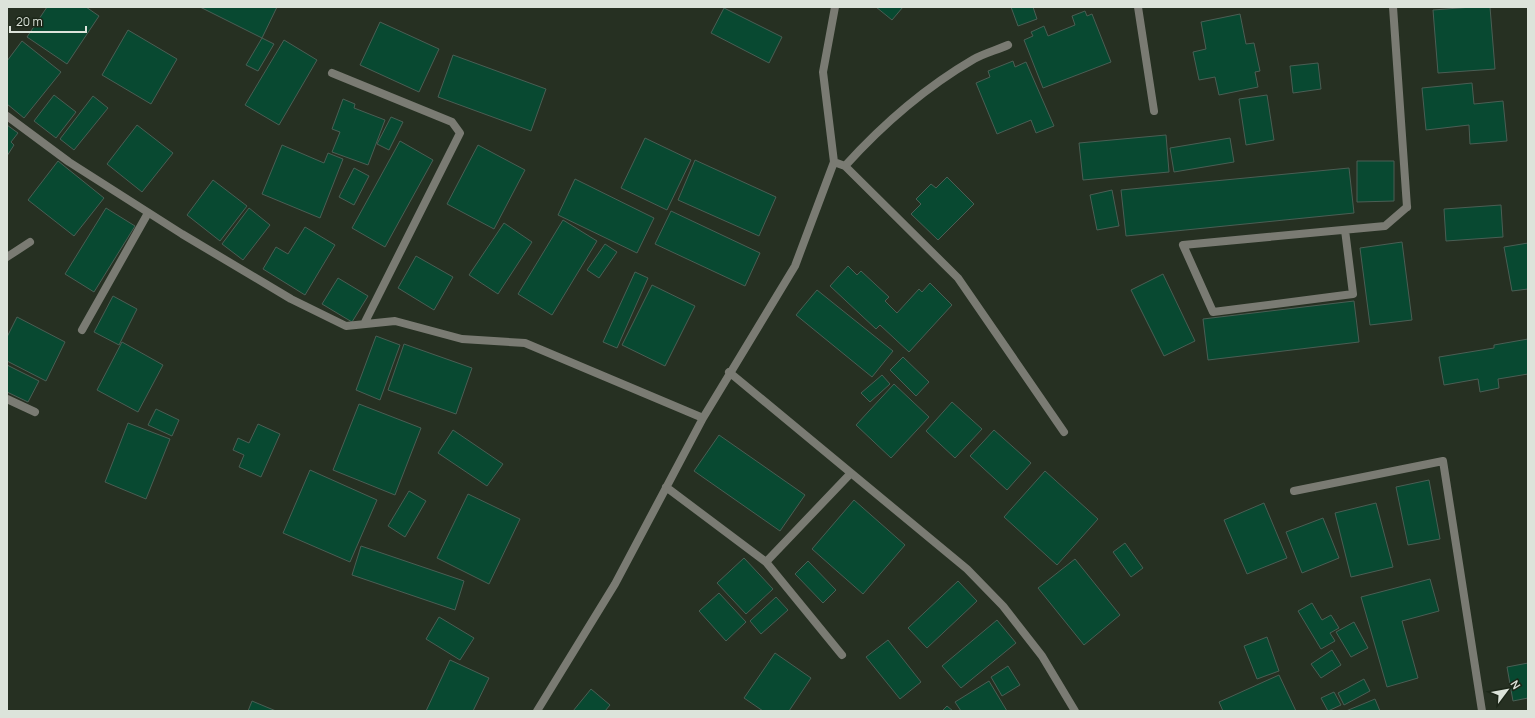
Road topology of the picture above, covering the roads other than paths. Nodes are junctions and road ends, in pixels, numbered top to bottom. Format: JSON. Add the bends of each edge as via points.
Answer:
{"nodes":[{"id":1,"x":835,"y":7,"type":"edge"},
{"id":2,"x":1138,"y":7,"type":"edge"},
{"id":3,"x":1393,"y":7,"type":"edge"},
{"id":4,"x":1008,"y":45,"type":"dead end"},
{"id":5,"x":332,"y":73,"type":"dead end"},
{"id":6,"x":1154,"y":111,"type":"dead end"},
{"id":7,"x":7,"y":116,"type":"edge"},
{"id":8,"x":834,"y":162,"type":"junction"},
{"id":9,"x":845,"y":166,"type":"junction"},
{"id":10,"x":148,"y":213,"type":"junction"},
{"id":11,"x":1345,"y":230,"type":"junction"},
{"id":12,"x":30,"y":242,"type":"dead end"},
{"id":13,"x":7,"y":257,"type":"edge"},
{"id":14,"x":364,"y":324,"type":"junction"},
{"id":15,"x":82,"y":330,"type":"dead end"},
{"id":16,"x":729,"y":372,"type":"junction"},
{"id":17,"x":7,"y":400,"type":"edge"},
{"id":18,"x":35,"y":412,"type":"dead end"},
{"id":19,"x":703,"y":418,"type":"junction"},
{"id":20,"x":1064,"y":432,"type":"dead end"},
{"id":21,"x":851,"y":473,"type":"junction"},
{"id":22,"x":666,"y":487,"type":"junction"},
{"id":23,"x":1294,"y":491,"type":"dead end"},
{"id":24,"x":766,"y":562,"type":"junction"},
{"id":25,"x":842,"y":655,"type":"dead end"},
{"id":26,"x":537,"y":711,"type":"edge"},
{"id":27,"x":1075,"y":711,"type":"edge"},
{"id":28,"x":1482,"y":711,"type":"edge"}],
"edges":[{"from":1,"to":8,"type":"street","via":[[823,72]]},
{"from":2,"to":6,"type":"street"},
{"from":3,"to":11,"type":"street","via":[[1407,207],[1385,226]]},
{"from":4,"to":9,"type":"street","via":[[975,58],[922,94],[864,145]]},
{"from":5,"to":14,"type":"street","via":[[452,122],[460,133]]},
{"from":7,"to":10,"type":"street","via":[[69,162]]},
{"from":8,"to":9,"type":"street"},
{"from":8,"to":16,"type":"street","via":[[795,266]]},
{"from":9,"to":20,"type":"street","via":[[958,278]]},
{"from":10,"to":14,"type":"street","via":[[298,302],[346,326]]},
{"from":10,"to":15,"type":"street"},
{"from":11,"to":11,"type":"street","via":[[1190,244],[1183,245],[1213,312],[1353,294]]},
{"from":12,"to":13,"type":"street"},
{"from":14,"to":19,"type":"street","via":[[395,322],[462,339],[526,343]]},
{"from":16,"to":19,"type":"street"},
{"from":16,"to":21,"type":"street"},
{"from":17,"to":18,"type":"street"},
{"from":19,"to":22,"type":"street"},
{"from":21,"to":24,"type":"street"},
{"from":21,"to":27,"type":"street","via":[[967,569],[1003,606],[1042,656]]},
{"from":22,"to":24,"type":"street"},
{"from":22,"to":26,"type":"street","via":[[615,584]]},
{"from":23,"to":28,"type":"street","via":[[1443,461]]},
{"from":24,"to":25,"type":"street"}]}
